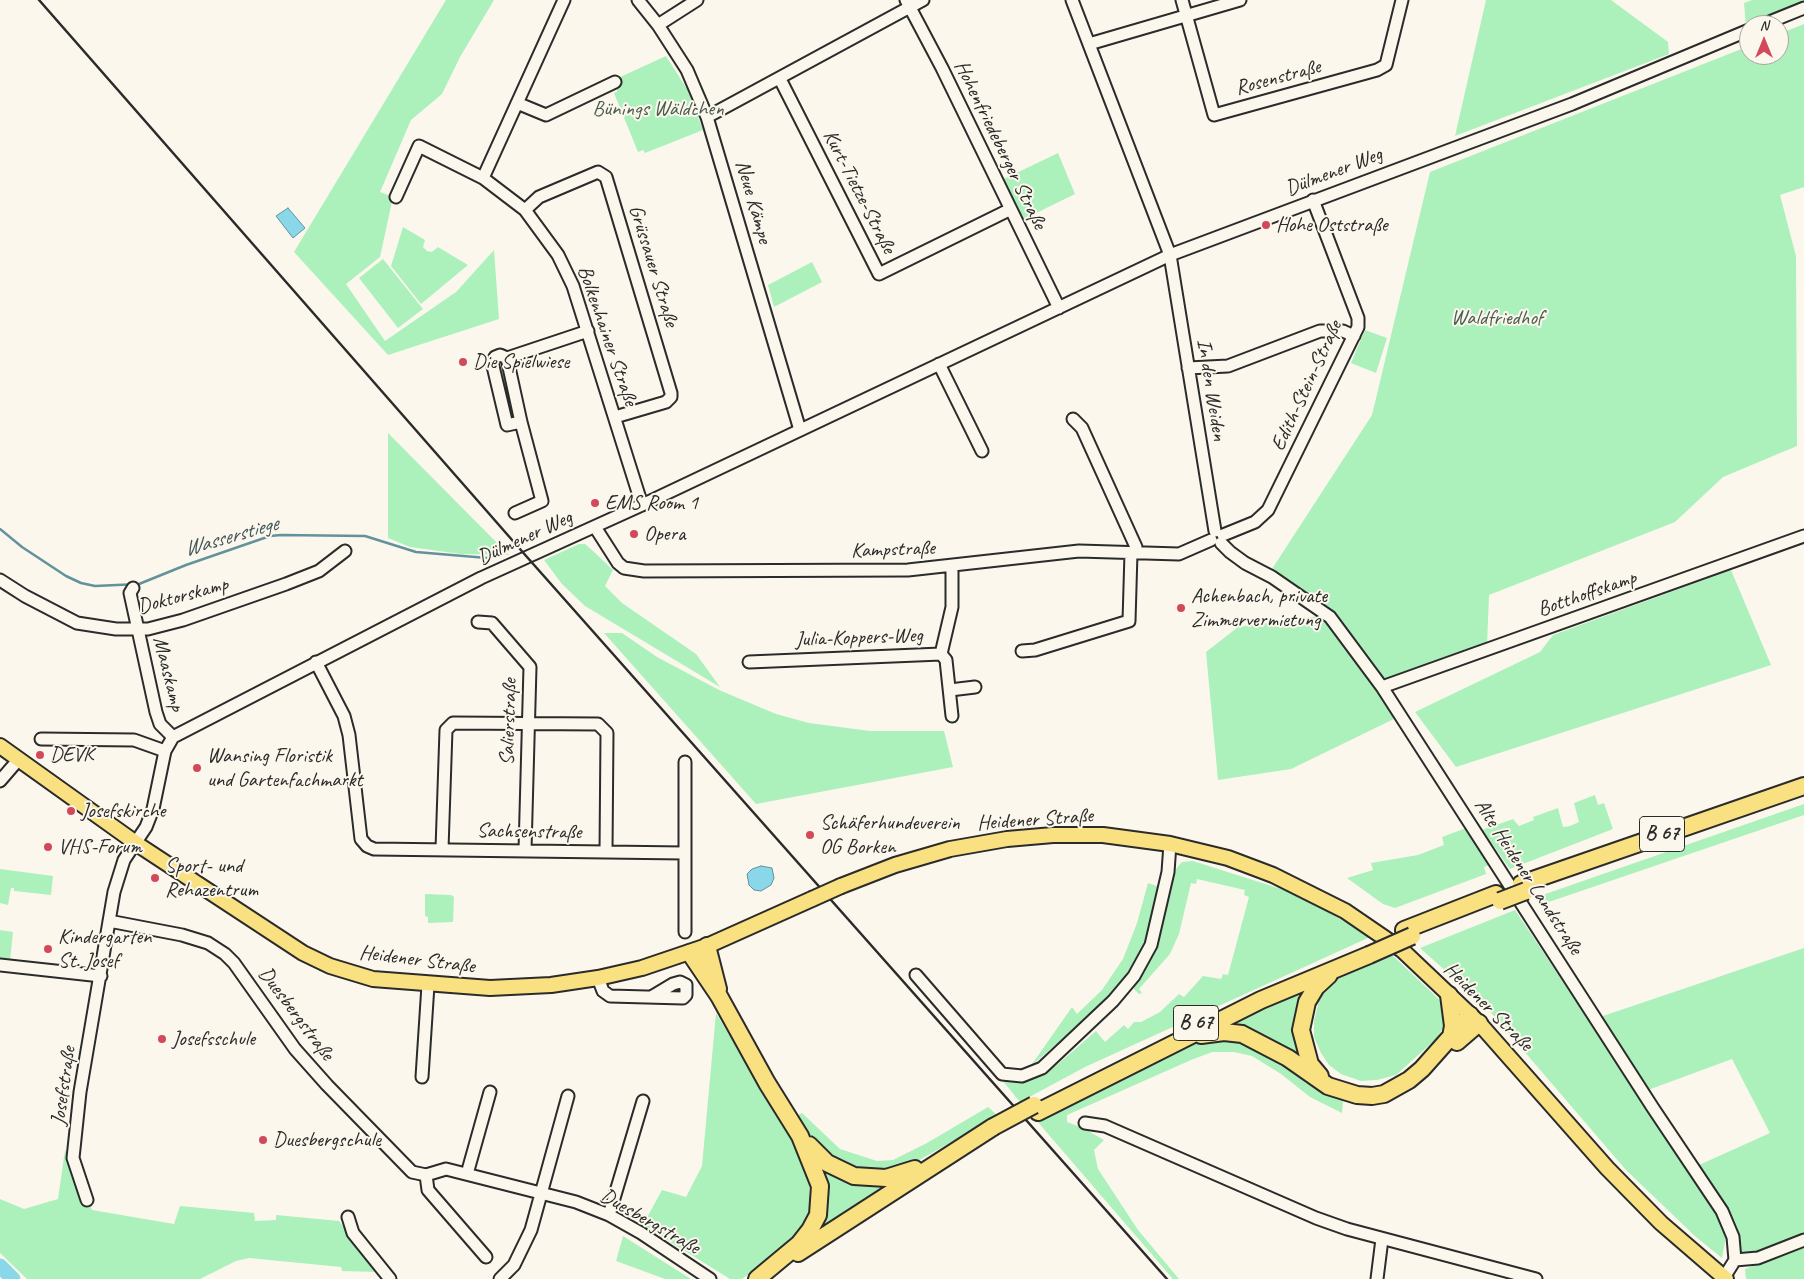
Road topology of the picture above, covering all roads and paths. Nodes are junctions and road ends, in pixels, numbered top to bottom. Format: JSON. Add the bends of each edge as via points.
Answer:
{"nodes":[{"id":1,"x":564,"y":0,"type":"edge"},
{"id":2,"x":638,"y":0,"type":"edge"},
{"id":3,"x":697,"y":0,"type":"edge"},
{"id":4,"x":923,"y":0,"type":"edge"},
{"id":5,"x":1072,"y":0,"type":"edge"},
{"id":6,"x":1182,"y":0,"type":"edge"},
{"id":7,"x":1240,"y":0,"type":"edge"},
{"id":8,"x":1402,"y":0,"type":"edge"},
{"id":9,"x":908,"y":4,"type":"edge"},
{"id":10,"x":1804,"y":8,"type":"edge"},
{"id":11,"x":1186,"y":15,"type":"junction"},
{"id":12,"x":1787,"y":15,"type":"edge"},
{"id":13,"x":658,"y":25,"type":"junction"},
{"id":14,"x":1739,"y":34,"type":"edge"},
{"id":15,"x":1089,"y":44,"type":"junction"},
{"id":16,"x":780,"y":79,"type":"junction"},
{"id":17,"x":615,"y":82,"type":"dead end"},
{"id":18,"x":517,"y":103,"type":"junction"},
{"id":19,"x":708,"y":117,"type":"junction"},
{"id":20,"x":483,"y":178,"type":"junction"},
{"id":21,"x":396,"y":197,"type":"dead end"},
{"id":22,"x":1313,"y":200,"type":"junction"},
{"id":23,"x":525,"y":210,"type":"junction"},
{"id":24,"x":1009,"y":210,"type":"junction"},
{"id":25,"x":1170,"y":255,"type":"junction"},
{"id":26,"x":1059,"y":308,"type":"junction"},
{"id":27,"x":588,"y":331,"type":"junction"},
{"id":28,"x":1354,"y":336,"type":"junction"},
{"id":29,"x":939,"y":364,"type":"junction"},
{"id":30,"x":1188,"y":368,"type":"junction"},
{"id":31,"x":614,"y":417,"type":"junction"},
{"id":32,"x":1073,"y":419,"type":"dead end"},
{"id":33,"x":800,"y":430,"type":"junction"},
{"id":34,"x":982,"y":451,"type":"dead end"},
{"id":35,"x":642,"y":505,"type":"junction"},
{"id":36,"x":515,"y":512,"type":"dead end"},
{"id":37,"x":595,"y":526,"type":"junction"},
{"id":38,"x":1804,"y":536,"type":"edge"},
{"id":39,"x":1218,"y":537,"type":"junction"},
{"id":40,"x":345,"y":551,"type":"dead end"},
{"id":41,"x":1133,"y":553,"type":"junction"},
{"id":42,"x":952,"y":566,"type":"junction"},
{"id":43,"x":0,"y":580,"type":"edge"},
{"id":44,"x":133,"y":588,"type":"dead end"},
{"id":45,"x":478,"y":622,"type":"dead end"},
{"id":46,"x":138,"y":629,"type":"junction"},
{"id":47,"x":1022,"y":650,"type":"dead end"},
{"id":48,"x":941,"y":654,"type":"junction"},
{"id":49,"x":316,"y":662,"type":"junction"},
{"id":50,"x":749,"y":662,"type":"dead end"},
{"id":51,"x":975,"y":687,"type":"dead end"},
{"id":52,"x":1382,"y":687,"type":"junction"},
{"id":53,"x":950,"y":690,"type":"junction"},
{"id":54,"x":952,"y":716,"type":"dead end"},
{"id":55,"x":528,"y":724,"type":"junction"},
{"id":56,"x":173,"y":737,"type":"junction"},
{"id":57,"x":41,"y":739,"type":"dead end"},
{"id":58,"x":0,"y":746,"type":"edge"},
{"id":59,"x":165,"y":750,"type":"junction"},
{"id":60,"x":19,"y":759,"type":"junction"},
{"id":61,"x":684,"y":762,"type":"dead end"},
{"id":62,"x":0,"y":781,"type":"edge"},
{"id":63,"x":1804,"y":786,"type":"edge"},
{"id":64,"x":1804,"y":794,"type":"edge"},
{"id":65,"x":135,"y":842,"type":"junction"},
{"id":66,"x":1170,"y":844,"type":"junction"},
{"id":67,"x":442,"y":849,"type":"junction"},
{"id":68,"x":525,"y":850,"type":"junction"},
{"id":69,"x":606,"y":852,"type":"junction"},
{"id":70,"x":684,"y":853,"type":"junction"},
{"id":71,"x":1524,"y":888,"type":"junction"},
{"id":72,"x":110,"y":922,"type":"junction"},
{"id":73,"x":685,"y":932,"type":"dead end"},
{"id":74,"x":707,"y":946,"type":"junction"},
{"id":75,"x":1366,"y":951,"type":"junction"},
{"id":76,"x":690,"y":953,"type":"junction"},
{"id":77,"x":0,"y":966,"type":"edge"},
{"id":78,"x":916,"y":975,"type":"dead end"},
{"id":79,"x":101,"y":976,"type":"junction"},
{"id":80,"x":598,"y":978,"type":"junction"},
{"id":81,"x":428,"y":985,"type":"junction"},
{"id":82,"x":1449,"y":995,"type":"junction"},
{"id":83,"x":653,"y":996,"type":"dead end"},
{"id":84,"x":719,"y":996,"type":"junction"},
{"id":85,"x":1475,"y":1019,"type":"junction"},
{"id":86,"x":1451,"y":1037,"type":"junction"},
{"id":87,"x":1168,"y":1046,"type":"junction"},
{"id":88,"x":1436,"y":1054,"type":"junction"},
{"id":89,"x":422,"y":1077,"type":"dead end"},
{"id":90,"x":1328,"y":1086,"type":"junction"},
{"id":91,"x":490,"y":1092,"type":"dead end"},
{"id":92,"x":568,"y":1096,"type":"dead end"},
{"id":93,"x":643,"y":1101,"type":"dead end"},
{"id":94,"x":1036,"y":1109,"type":"junction"},
{"id":95,"x":1085,"y":1123,"type":"dead end"},
{"id":96,"x":994,"y":1131,"type":"junction"},
{"id":97,"x":800,"y":1136,"type":"junction"},
{"id":98,"x":943,"y":1158,"type":"junction"},
{"id":99,"x":467,"y":1174,"type":"junction"},
{"id":100,"x":426,"y":1175,"type":"junction"},
{"id":101,"x":542,"y":1193,"type":"junction"},
{"id":102,"x":87,"y":1200,"type":"dead end"},
{"id":103,"x":609,"y":1215,"type":"junction"},
{"id":104,"x":348,"y":1217,"type":"dead end"},
{"id":105,"x":1382,"y":1239,"type":"junction"},
{"id":106,"x":1804,"y":1240,"type":"edge"},
{"id":107,"x":486,"y":1257,"type":"dead end"},
{"id":108,"x":1735,"y":1260,"type":"junction"},
{"id":109,"x":390,"y":1279,"type":"edge"},
{"id":110,"x":500,"y":1279,"type":"edge"},
{"id":111,"x":710,"y":1279,"type":"edge"},
{"id":112,"x":758,"y":1279,"type":"edge"},
{"id":113,"x":770,"y":1279,"type":"edge"},
{"id":114,"x":1377,"y":1279,"type":"edge"},
{"id":115,"x":1536,"y":1279,"type":"edge"},
{"id":116,"x":1724,"y":1279,"type":"edge"}],
"edges":[{"from":1,"to":18,"type":"street"},
{"from":2,"to":13,"type":"street","name":"Neue Kämpe"},
{"from":3,"to":13,"type":"street"},
{"from":4,"to":9,"type":"street"},
{"from":5,"to":15,"type":"street"},
{"from":6,"to":11,"type":"street"},
{"from":7,"to":11,"type":"street"},
{"from":8,"to":11,"type":"street","name":"Rosenstraße","via":[[1386,65],[1214,114]]},
{"from":9,"to":16,"type":"street"},
{"from":9,"to":24,"type":"street","name":"Hohenfriedeberger Straße"},
{"from":10,"to":12,"type":"street"},
{"from":11,"to":15,"type":"street"},
{"from":13,"to":19,"type":"street","name":"Neue Kämpe","via":[[687,70]]},
{"from":14,"to":22,"type":"street","name":"Dülmener Weg","via":[[1572,104]]},
{"from":15,"to":25,"type":"street"},
{"from":16,"to":19,"type":"street"},
{"from":16,"to":24,"type":"street","name":"Kurt-Tietze-Straße","via":[[879,274]]},
{"from":17,"to":18,"type":"street","via":[[546,115]]},
{"from":18,"to":20,"type":"street"},
{"from":19,"to":33,"type":"street","name":"Neue Kämpe"},
{"from":20,"to":21,"type":"street","name":"Bolkenhainer Straße","via":[[419,146]]},
{"from":20,"to":23,"type":"street","name":"Bolkenhainer Straße"},
{"from":22,"to":25,"type":"street","name":"Dülmener Weg"},
{"from":22,"to":28,"type":"street","name":"Edith-Stein-Straße","via":[[1358,318]]},
{"from":23,"to":27,"type":"street","name":"Bolkenhainer Straße","via":[[566,270]]},
{"from":23,"to":31,"type":"street","name":"Grüssauer Straße","via":[[539,196],[598,172],[606,177],[671,393],[666,402]]},
{"from":24,"to":26,"type":"street","name":"Hohenfriedeberger Straße"},
{"from":25,"to":26,"type":"street","name":"Dülmener Weg"},
{"from":25,"to":30,"type":"street","name":"In den Weiden"},
{"from":26,"to":29,"type":"street","name":"Dülmener Weg"},
{"from":27,"to":31,"type":"street","name":"Bolkenhainer Straße"},
{"from":27,"to":36,"type":"street","via":[[507,358],[500,355],[492,362],[507,425],[521,422],[542,501]]},
{"from":28,"to":30,"type":"street","via":[[1337,330],[1320,331],[1228,366]]},
{"from":28,"to":39,"type":"street","name":"Edith-Stein-Straße","via":[[1268,510],[1254,522]]},
{"from":29,"to":33,"type":"street","name":"Dülmener Weg"},
{"from":29,"to":34,"type":"street"},
{"from":30,"to":39,"type":"street","name":"In den Weiden"},
{"from":31,"to":35,"type":"street","name":"Bolkenhainer Straße"},
{"from":32,"to":41,"type":"street","via":[[1082,428],[1136,547]]},
{"from":33,"to":35,"type":"street","name":"Dülmener Weg"},
{"from":35,"to":37,"type":"street","name":"Dülmener Weg"},
{"from":37,"to":42,"type":"street","name":"Kampstraße","via":[[618,563],[624,568],[644,571],[908,570]]},
{"from":37,"to":49,"type":"street","name":"Dülmener Weg","via":[[481,578]]},
{"from":38,"to":52,"type":"street","name":"Botthoffskamp"},
{"from":39,"to":41,"type":"street","name":"Kampstraße","via":[[1179,554]]},
{"from":39,"to":52,"type":"street","name":"Alte Heidener Landstraße","via":[[1245,563],[1272,577],[1330,617]]},
{"from":40,"to":46,"type":"street","name":"Doktorskamp","via":[[318,570],[286,584],[183,620]]},
{"from":41,"to":42,"type":"street","name":"Kampstraße","via":[[1079,551]]},
{"from":41,"to":47,"type":"street","via":[[1129,621],[1036,650]]},
{"from":42,"to":48,"type":"street","name":"Julia-Koppers-Weg","via":[[952,608]]},
{"from":43,"to":46,"type":"street","name":"Doktorskamp","via":[[77,623]]},
{"from":44,"to":46,"type":"street","name":"Maaskamp","via":[[130,593]]},
{"from":45,"to":55,"type":"street","name":"Salierstraße","via":[[492,623],[530,667]]},
{"from":46,"to":56,"type":"street","name":"Maaskamp","via":[[156,712],[160,724]]},
{"from":48,"to":50,"type":"street","name":"Julia-Koppers-Weg"},
{"from":48,"to":53,"type":"street","via":[[946,660]]},
{"from":49,"to":56,"type":"street","name":"Dülmener Weg"},
{"from":49,"to":67,"type":"street","name":"Sachsenstraße","via":[[344,716],[355,775],[360,839],[374,849]]},
{"from":51,"to":53,"type":"street"},
{"from":52,"to":108,"type":"street","name":"Alte Heidener Landstraße","via":[[1715,1199],[1729,1224]]},
{"from":53,"to":54,"type":"street"},
{"from":55,"to":67,"type":"street","via":[[454,723],[446,730]]},
{"from":55,"to":68,"type":"street","name":"Salierstraße"},
{"from":55,"to":69,"type":"street","via":[[598,724],[607,733]]},
{"from":56,"to":59,"type":"street"},
{"from":57,"to":59,"type":"street","via":[[134,740]]},
{"from":58,"to":60,"type":"main road","name":"Heidener Straße"},
{"from":59,"to":65,"type":"street","via":[[153,809]]},
{"from":60,"to":62,"type":"street"},
{"from":60,"to":65,"type":"main road","name":"Heidener Straße"},
{"from":61,"to":70,"type":"street"},
{"from":63,"to":71,"type":"highway","number":"B 67"},
{"from":64,"to":71,"type":"highway","number":"B 67"},
{"from":65,"to":72,"type":"street","name":"Josefstraße","via":[[119,876]]},
{"from":65,"to":81,"type":"main road","name":"Heidener Straße","via":[[303,953],[330,966],[373,979]]},
{"from":66,"to":74,"type":"main road","name":"Heidener Straße","bridge":true,"via":[[1076,834],[1006,839],[950,849],[841,886]]},
{"from":66,"to":78,"type":"street","via":[[1168,872],[1151,945],[1134,976],[1113,1002],[1042,1068],[1022,1076],[1002,1074]]},
{"from":66,"to":82,"type":"main road","name":"Heidener Straße","via":[[1245,864],[1320,897],[1402,950]]},
{"from":67,"to":68,"type":"street","name":"Sachsenstraße"},
{"from":68,"to":69,"type":"street","name":"Sachsenstraße"},
{"from":69,"to":70,"type":"street","name":"Sachsenstraße"},
{"from":70,"to":73,"type":"street"},
{"from":71,"to":75,"type":"highway","number":"B 67","bridge":true},
{"from":72,"to":79,"type":"street","name":"Josefstraße"},
{"from":72,"to":100,"type":"street","name":"Duesbergstraße","via":[[182,935],[208,943],[225,954],[295,1049],[327,1085],[409,1170]]},
{"from":74,"to":76,"type":"main road","name":"Heidener Straße"},
{"from":74,"to":84,"type":"highway"},
{"from":75,"to":87,"type":"highway","number":"B 67"},
{"from":75,"to":90,"type":"highway","via":[[1325,978],[1307,1002],[1301,1030],[1305,1050],[1310,1064]]},
{"from":75,"to":94,"type":"highway","number":"B 67","via":[[1278,983]]},
{"from":76,"to":80,"type":"main road","name":"Heidener Straße"},
{"from":76,"to":84,"type":"highway"},
{"from":77,"to":79,"type":"street"},
{"from":79,"to":102,"type":"street","name":"Josefstraße","via":[[80,1092],[73,1158]]},
{"from":80,"to":81,"type":"main road","name":"Heidener Straße","via":[[526,987]]},
{"from":80,"to":83,"type":"street","via":[[603,991],[610,996]]},
{"from":81,"to":89,"type":"street"},
{"from":82,"to":85,"type":"main road","name":"Heidener Straße"},
{"from":82,"to":86,"type":"highway","via":[[1453,1026]]},
{"from":84,"to":97,"type":"highway","via":[[766,1083]]},
{"from":85,"to":86,"type":"highway"},
{"from":85,"to":88,"type":"highway","via":[[1459,1041]]},
{"from":85,"to":116,"type":"main road","name":"Heidener Straße","via":[[1607,1168]]},
{"from":86,"to":88,"type":"highway"},
{"from":87,"to":90,"type":"highway","via":[[1209,1033],[1242,1034],[1288,1058]]},
{"from":87,"to":94,"type":"highway","number":"B 67"},
{"from":88,"to":90,"type":"highway","via":[[1409,1080],[1384,1094],[1357,1096]]},
{"from":91,"to":99,"type":"street"},
{"from":92,"to":101,"type":"street"},
{"from":93,"to":103,"type":"street"},
{"from":94,"to":96,"type":"highway","number":"B 67"},
{"from":95,"to":105,"type":"street","via":[[1105,1126],[1316,1218]]},
{"from":96,"to":98,"type":"highway","number":"B 67"},
{"from":96,"to":113,"type":"highway","number":"B 67","via":[[850,1223]]},
{"from":97,"to":98,"type":"highway","via":[[835,1168],[864,1178],[896,1176]]},
{"from":97,"to":112,"type":"highway","via":[[820,1186],[818,1215],[799,1244]]},
{"from":98,"to":112,"type":"highway","number":"B 67"},
{"from":99,"to":100,"type":"street","name":"Duesbergstraße","via":[[442,1168]]},
{"from":99,"to":101,"type":"street","name":"Duesbergstraße"},
{"from":100,"to":107,"type":"street","via":[[428,1190]]},
{"from":101,"to":103,"type":"street","name":"Duesbergstraße"},
{"from":101,"to":110,"type":"street","via":[[523,1249],[514,1265]]},
{"from":103,"to":111,"type":"street","name":"Duesbergstraße"},
{"from":104,"to":109,"type":"street","via":[[353,1234]]},
{"from":105,"to":114,"type":"street"},
{"from":105,"to":115,"type":"street"},
{"from":106,"to":108,"type":"street","via":[[1758,1258]]},
{"from":108,"to":116,"type":"street"}]}
